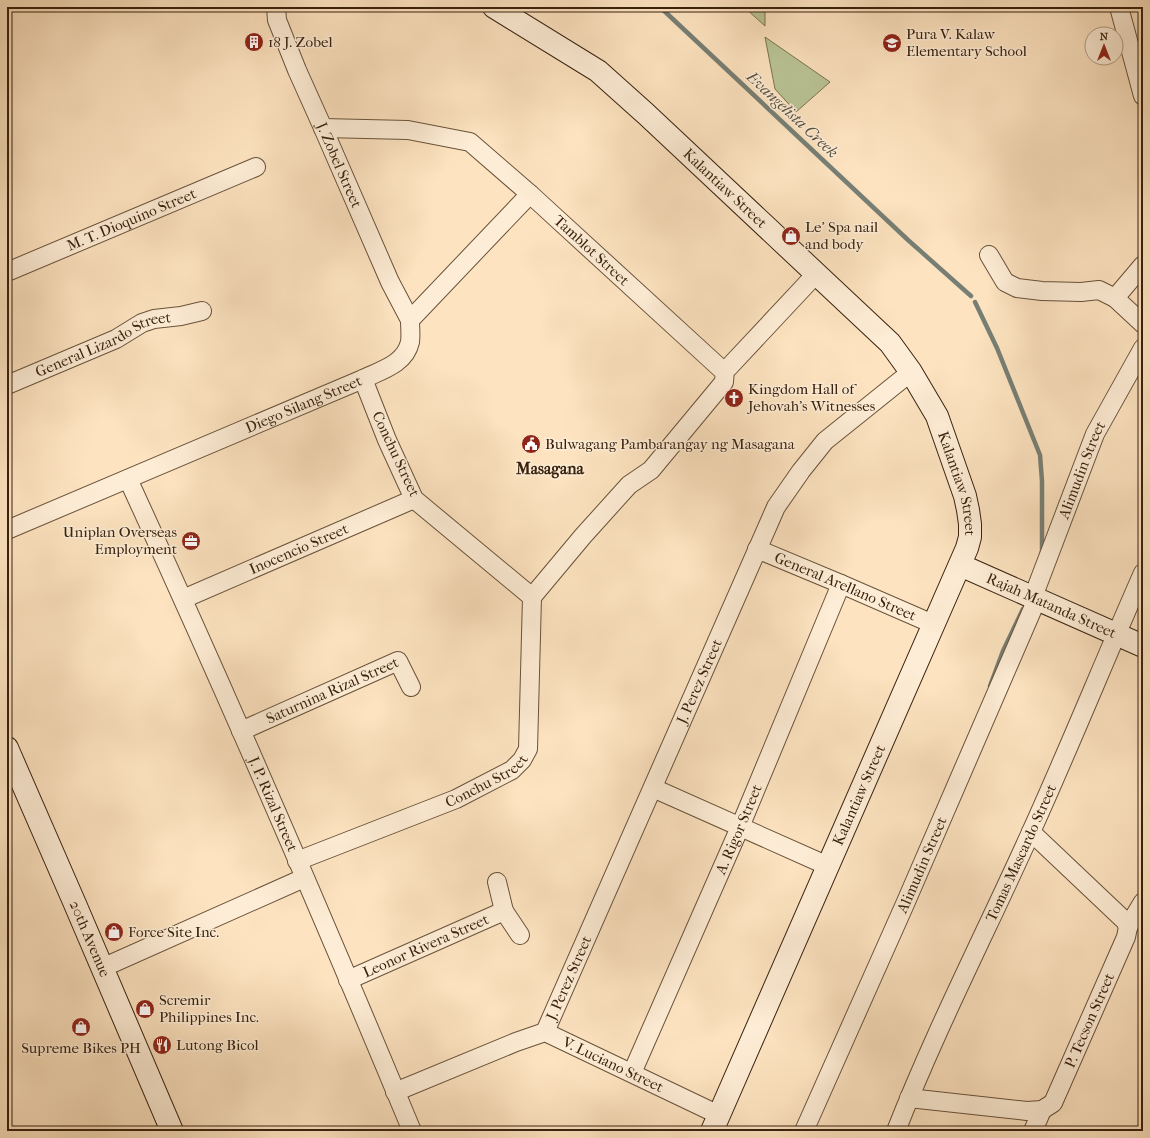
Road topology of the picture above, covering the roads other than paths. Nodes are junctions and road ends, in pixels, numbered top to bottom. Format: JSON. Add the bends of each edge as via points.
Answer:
{"nodes":[{"id":1,"x":276,"y":7,"type":"edge"},
{"id":2,"x":494,"y":7,"type":"edge"},
{"id":3,"x":1119,"y":7,"type":"edge"},
{"id":4,"x":1142,"y":86,"type":"edge"},
{"id":5,"x":323,"y":128,"type":"junction"},
{"id":6,"x":256,"y":166,"type":"dead end"},
{"id":7,"x":530,"y":194,"type":"junction"},
{"id":8,"x":989,"y":255,"type":"dead end"},
{"id":9,"x":1143,"y":266,"type":"edge"},
{"id":10,"x":7,"y":272,"type":"edge"},
{"id":11,"x":816,"y":274,"type":"junction"},
{"id":12,"x":1115,"y":298,"type":"junction"},
{"id":13,"x":202,"y":311,"type":"dead end"},
{"id":14,"x":410,"y":320,"type":"junction"},
{"id":15,"x":1143,"y":324,"type":"edge"},
{"id":16,"x":1143,"y":348,"type":"edge"},
{"id":17,"x":725,"y":369,"type":"junction"},
{"id":18,"x":911,"y":372,"type":"junction"},
{"id":19,"x":363,"y":379,"type":"junction"},
{"id":20,"x":7,"y":385,"type":"edge"},
{"id":21,"x":128,"y":479,"type":"junction"},
{"id":22,"x":414,"y":499,"type":"junction"},
{"id":23,"x":7,"y":530,"type":"edge"},
{"id":24,"x":757,"y":549,"type":"junction"},
{"id":25,"x":960,"y":564,"type":"junction"},
{"id":26,"x":1143,"y":573,"type":"edge"},
{"id":27,"x":841,"y":584,"type":"junction"},
{"id":28,"x":532,"y":597,"type":"junction"},
{"id":29,"x":1035,"y":598,"type":"junction"},
{"id":30,"x":183,"y":599,"type":"junction"},
{"id":31,"x":934,"y":624,"type":"junction"},
{"id":32,"x":1116,"y":634,"type":"junction"},
{"id":33,"x":1143,"y":646,"type":"edge"},
{"id":34,"x":411,"y":687,"type":"dead end"},
{"id":35,"x":241,"y":731,"type":"junction"},
{"id":36,"x":7,"y":748,"type":"edge"},
{"id":37,"x":653,"y":788,"type":"junction"},
{"id":38,"x":740,"y":827,"type":"junction"},
{"id":39,"x":1031,"y":832,"type":"junction"},
{"id":40,"x":297,"y":861,"type":"junction"},
{"id":41,"x":828,"y":866,"type":"junction"},
{"id":42,"x":304,"y":878,"type":"junction"},
{"id":43,"x":497,"y":882,"type":"dead end"},
{"id":44,"x":1143,"y":902,"type":"edge"},
{"id":45,"x":504,"y":911,"type":"junction"},
{"id":46,"x":1128,"y":927,"type":"junction"},
{"id":47,"x":520,"y":934,"type":"dead end"},
{"id":48,"x":102,"y":968,"type":"junction"},
{"id":49,"x":348,"y":980,"type":"junction"},
{"id":50,"x":544,"y":1032,"type":"junction"},
{"id":51,"x":632,"y":1073,"type":"junction"},
{"id":52,"x":395,"y":1092,"type":"junction"},
{"id":53,"x":909,"y":1098,"type":"junction"},
{"id":54,"x":1042,"y":1110,"type":"junction"},
{"id":55,"x":716,"y":1123,"type":"edge"},
{"id":56,"x":172,"y":1131,"type":"edge"},
{"id":57,"x":412,"y":1131,"type":"edge"},
{"id":58,"x":804,"y":1131,"type":"edge"},
{"id":59,"x":896,"y":1131,"type":"edge"},
{"id":60,"x":1033,"y":1131,"type":"edge"}],
"edges":[{"from":1,"to":5,"type":"street","name":"J. Zobel Street","via":[[277,20]]},
{"from":2,"to":11,"type":"street","name":"Kalantiaw Street","via":[[598,71]]},
{"from":3,"to":4,"type":"street"},
{"from":5,"to":7,"type":"street","name":"Tamblot Street","via":[[408,130],[470,142]]},
{"from":5,"to":14,"type":"street","name":"J. Zobel Street","via":[[390,282]]},
{"from":6,"to":10,"type":"street","name":"M. T. Dioquino Street"},
{"from":7,"to":14,"type":"street"},
{"from":7,"to":17,"type":"street","name":"Tamblot Street","via":[[720,368]]},
{"from":8,"to":12,"type":"street","via":[[1005,282],[1017,288],[1081,292],[1099,290]]},
{"from":9,"to":12,"type":"street"},
{"from":11,"to":17,"type":"street"},
{"from":11,"to":18,"type":"street","name":"Kalantiaw Street","via":[[881,333]]},
{"from":12,"to":15,"type":"street"},
{"from":13,"to":20,"type":"street","name":"General Lizardo Street","via":[[142,323],[116,339]]},
{"from":14,"to":19,"type":"street","name":"Diego Silang Street","via":[[410,341],[404,355],[394,364]]},
{"from":16,"to":29,"type":"street","name":"Alimudin Street","via":[[1095,434]]},
{"from":17,"to":28,"type":"street","via":[[724,382],[651,470],[629,485]]},
{"from":18,"to":24,"type":"street","name":"J. Perez Street","via":[[825,441],[776,507]]},
{"from":18,"to":25,"type":"street","name":"Kalantiaw Street","via":[[937,416],[965,496],[970,537]]},
{"from":19,"to":21,"type":"street","name":"Diego Silang Street"},
{"from":19,"to":22,"type":"street","name":"Conchu Street","via":[[386,440]]},
{"from":21,"to":23,"type":"street","name":"Diego Silang Street"},
{"from":21,"to":30,"type":"street","name":"J. P. Rizal Street"},
{"from":22,"to":28,"type":"street","name":"Conchu Street"},
{"from":22,"to":30,"type":"street","name":"Inocencio Street"},
{"from":24,"to":27,"type":"street","name":"General Arellano Street"},
{"from":24,"to":37,"type":"street","name":"J. Perez Street"},
{"from":25,"to":29,"type":"street","name":"Rajah Matanda Street"},
{"from":25,"to":31,"type":"street","name":"Kalantiaw Street"},
{"from":26,"to":32,"type":"street","name":"Tomas Mascardo Street"},
{"from":27,"to":31,"type":"street","name":"General Arellano Street"},
{"from":27,"to":38,"type":"street","name":"A. Rigor Street"},
{"from":28,"to":40,"type":"street","name":"Conchu Street","via":[[528,749],[522,760],[512,770],[456,799]]},
{"from":29,"to":32,"type":"street","name":"Rajah Matanda Street"},
{"from":29,"to":58,"type":"street","name":"Alimudin Street","via":[[905,904]]},
{"from":30,"to":35,"type":"street","name":"J. P. Rizal Street"},
{"from":31,"to":41,"type":"street","name":"Kalantiaw Street"},
{"from":32,"to":33,"type":"street","name":"Rajah Matanda Street"},
{"from":32,"to":39,"type":"street","name":"Tomas Mascardo Street"},
{"from":34,"to":35,"type":"street","name":"Saturnina Rizal Street","via":[[398,661]]},
{"from":35,"to":40,"type":"street","name":"J. P. Rizal Street"},
{"from":36,"to":48,"type":"street","name":"20th Avenue"},
{"from":37,"to":38,"type":"street"},
{"from":37,"to":50,"type":"street","name":"J. Perez Street"},
{"from":38,"to":41,"type":"street"},
{"from":38,"to":51,"type":"street","name":"A. Rigor Street"},
{"from":39,"to":46,"type":"street","via":[[1125,921]]},
{"from":39,"to":53,"type":"street","name":"Tomas Mascardo Street"},
{"from":40,"to":42,"type":"street","name":"J. P. Rizal Street"},
{"from":41,"to":55,"type":"street","name":"Kalantiaw Street"},
{"from":42,"to":48,"type":"street"},
{"from":42,"to":49,"type":"street","name":"J. P. Rizal Street"},
{"from":43,"to":45,"type":"street","name":"Leonor Rivera Street"},
{"from":44,"to":46,"type":"street","name":"P. Tecson Street"},
{"from":45,"to":47,"type":"street","name":"Leonor Rivera Street"},
{"from":45,"to":49,"type":"street","name":"Leonor Rivera Street"},
{"from":46,"to":54,"type":"street","name":"P. Tecson Street","via":[[1126,937],[1053,1103]]},
{"from":48,"to":56,"type":"street","name":"20th Avenue"},
{"from":49,"to":52,"type":"street","name":"J. P. Rizal Street"},
{"from":50,"to":51,"type":"street","name":"V. Luciano Street"},
{"from":50,"to":52,"type":"street","name":"V. Luciano Street"},
{"from":51,"to":55,"type":"street","name":"V. Luciano Street"},
{"from":52,"to":57,"type":"street","name":"J. P. Rizal Street"},
{"from":53,"to":54,"type":"street","via":[[1027,1111]]},
{"from":53,"to":59,"type":"street","name":"Tomas Mascardo Street"},
{"from":54,"to":60,"type":"street"}]}
